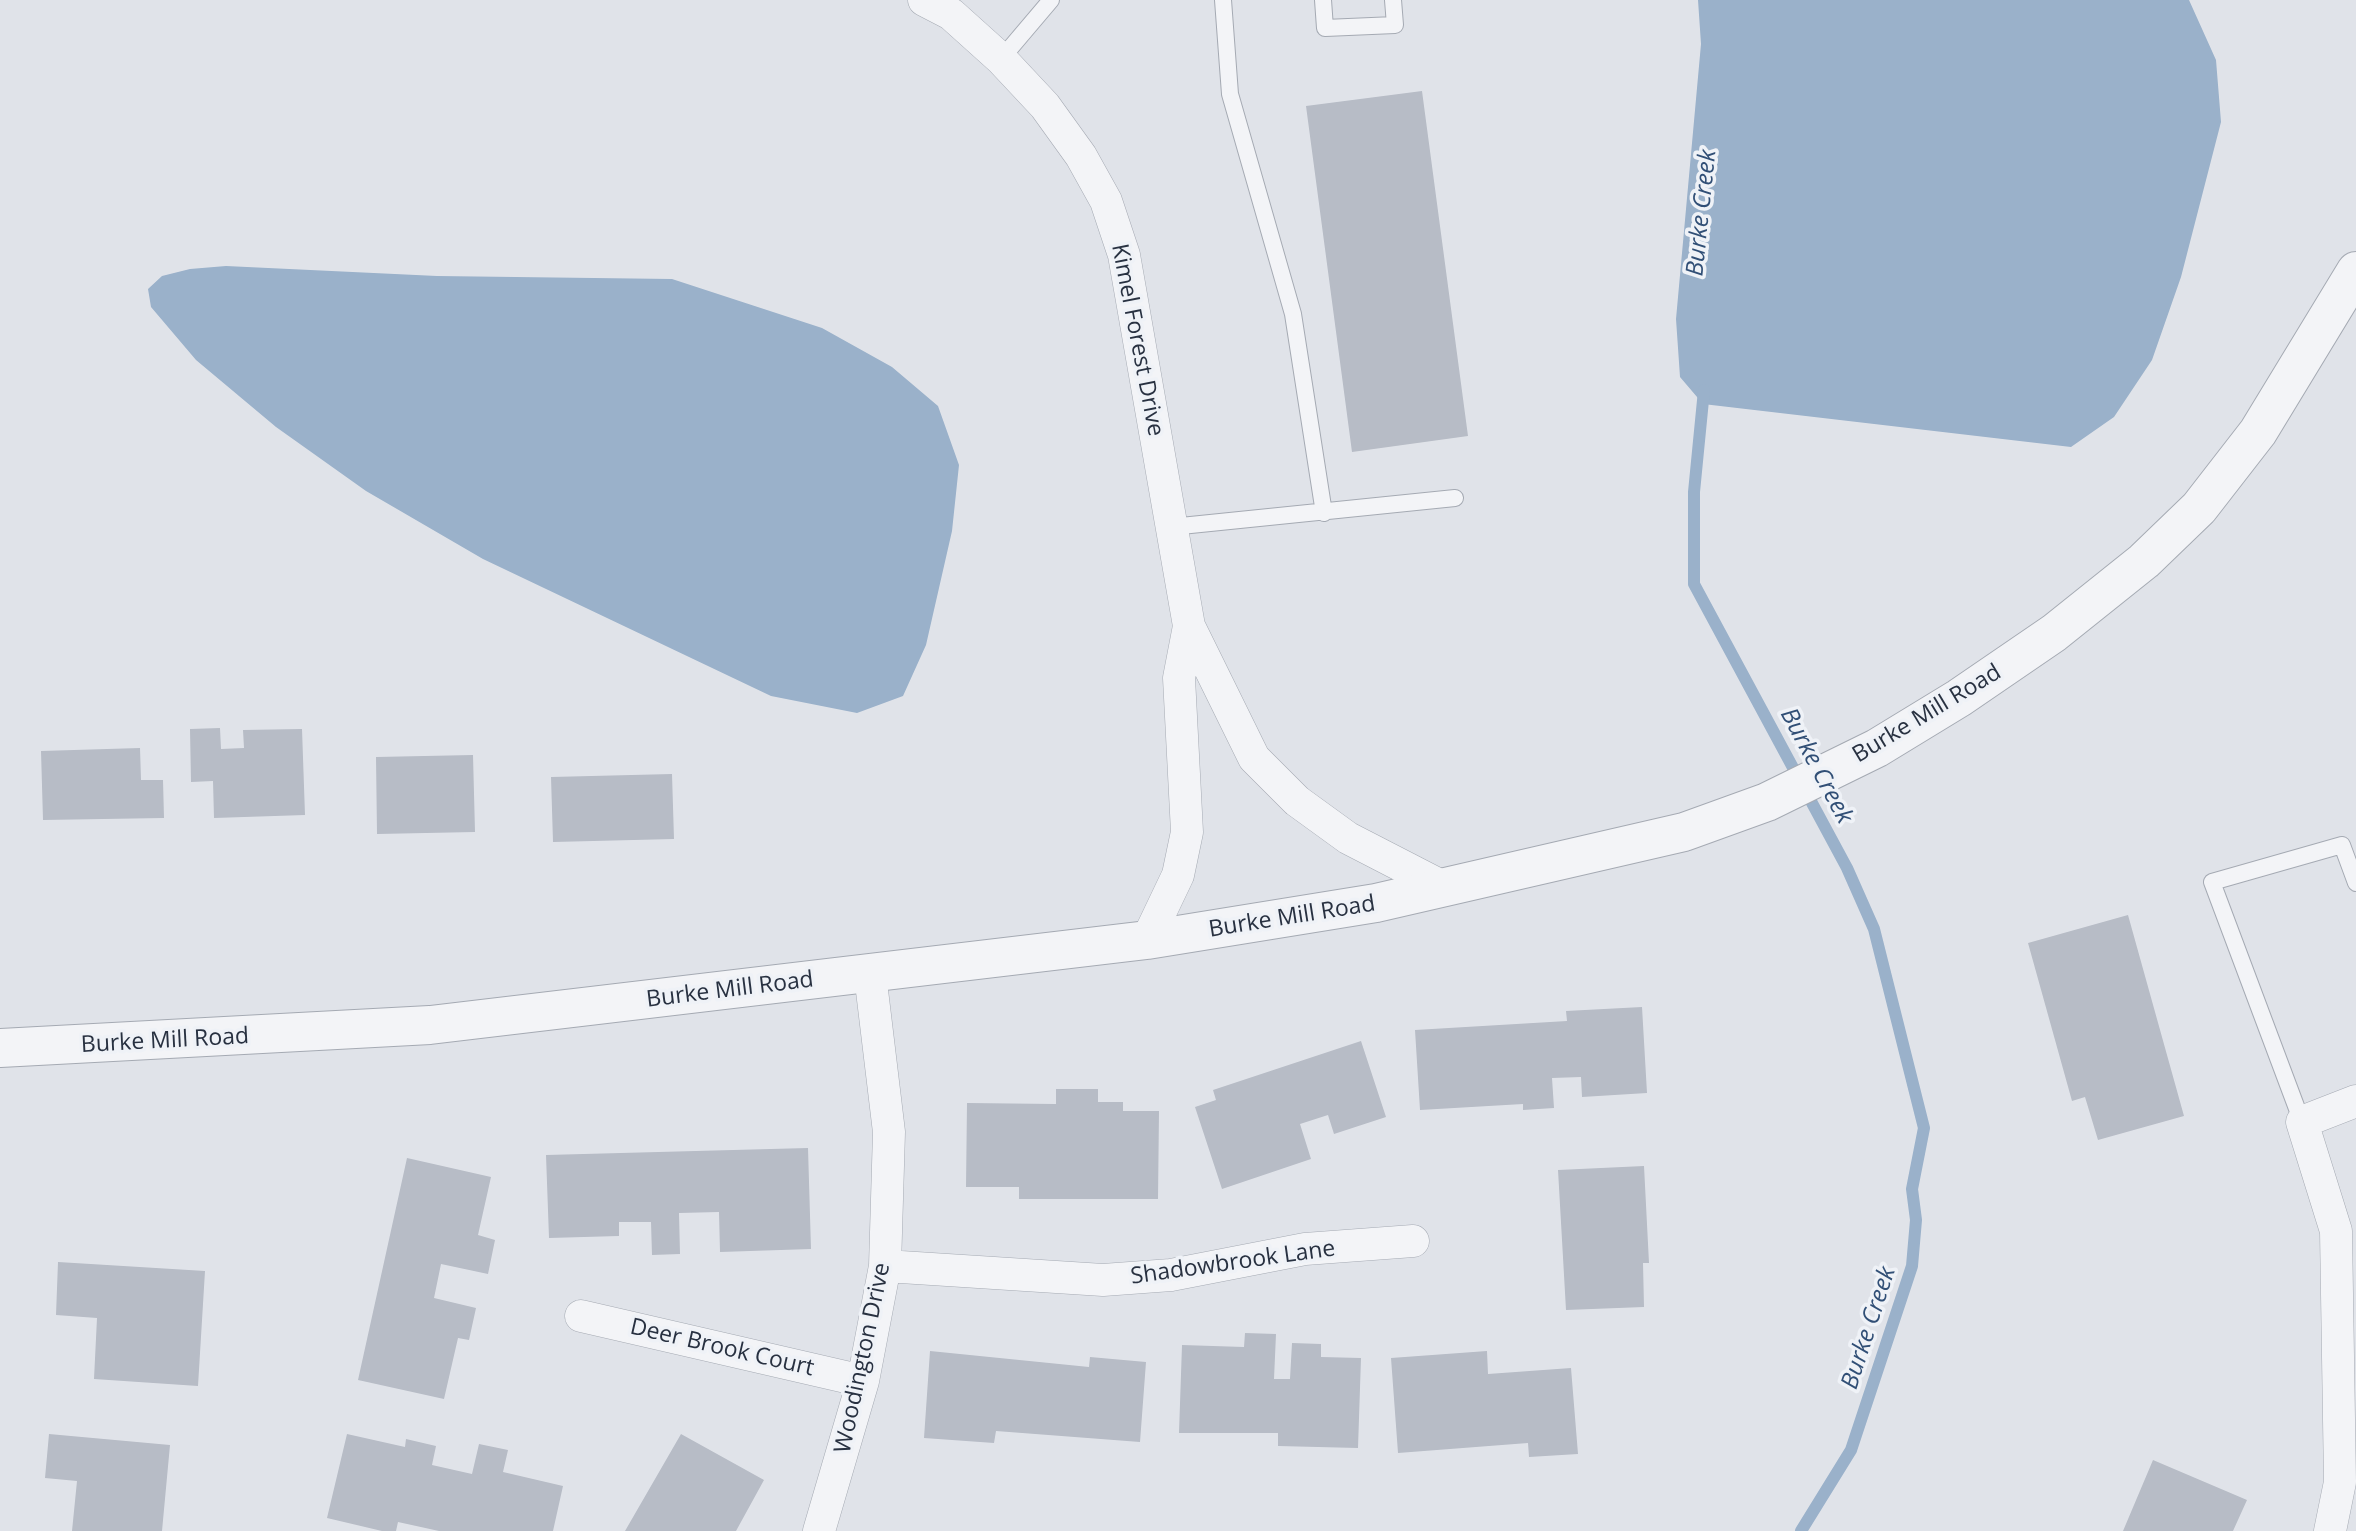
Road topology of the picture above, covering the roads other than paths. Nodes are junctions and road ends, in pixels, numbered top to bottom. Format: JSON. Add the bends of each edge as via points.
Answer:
{"nodes":[{"id":1,"x":924,"y":0,"type":"edge"},
{"id":2,"x":1051,"y":0,"type":"edge"},
{"id":3,"x":1223,"y":0,"type":"edge"},
{"id":4,"x":1323,"y":0,"type":"edge"},
{"id":5,"x":1394,"y":0,"type":"edge"},
{"id":6,"x":1001,"y":59,"type":"junction"},
{"id":7,"x":2356,"y":271,"type":"edge"},
{"id":8,"x":1455,"y":498,"type":"dead end"},
{"id":9,"x":1324,"y":513,"type":"junction"},
{"id":10,"x":1171,"y":527,"type":"junction"},
{"id":11,"x":1189,"y":626,"type":"junction"},
{"id":12,"x":2356,"y":883,"type":"edge"},
{"id":13,"x":1445,"y":888,"type":"junction"},
{"id":14,"x":1147,"y":940,"type":"junction"},
{"id":15,"x":870,"y":974,"type":"junction"},
{"id":16,"x":0,"y":1048,"type":"edge"},
{"id":17,"x":2356,"y":1101,"type":"edge"},
{"id":18,"x":2302,"y":1122,"type":"junction"},
{"id":19,"x":1413,"y":1241,"type":"dead end"},
{"id":20,"x":885,"y":1266,"type":"junction"},
{"id":21,"x":581,"y":1316,"type":"dead end"},
{"id":22,"x":863,"y":1381,"type":"junction"},
{"id":23,"x":2348,"y":1481,"type":"edge"},
{"id":24,"x":819,"y":1531,"type":"edge"},
{"id":25,"x":2329,"y":1531,"type":"edge"}],
"edges":[{"from":1,"to":6,"type":"street","name":"Kimel Forest Drive","via":[[951,14]]},
{"from":2,"to":6,"type":"lane"},
{"from":3,"to":9,"type":"lane","via":[[1230,94],[1293,314]]},
{"from":4,"to":5,"type":"lane","via":[[1325,28],[1395,25]]},
{"from":6,"to":10,"type":"street","name":"Kimel Forest Drive","via":[[1081,156],[1105,201],[1124,255]]},
{"from":7,"to":13,"type":"street","name":"Burke Mill Road","via":[[2258,432],[2199,508],[2144,561],[2054,633],[1959,698],[1877,748],[1767,802],[1684,832]]},
{"from":8,"to":9,"type":"lane"},
{"from":9,"to":10,"type":"lane"},
{"from":10,"to":11,"type":"street","name":"Kimel Forest Drive"},
{"from":11,"to":13,"type":"street","name":"Kimel Forest Drive","via":[[1254,758],[1297,801],[1348,838]]},
{"from":11,"to":14,"type":"street","name":"Kimel Forest Drive","via":[[1179,678],[1187,832],[1178,875]]},
{"from":12,"to":18,"type":"lane","via":[[2342,845],[2212,882]]},
{"from":13,"to":14,"type":"street","name":"Burke Mill Road"},
{"from":14,"to":15,"type":"street","name":"Burke Mill Road"},
{"from":15,"to":16,"type":"street","name":"Burke Mill Road","via":[[430,1026]]},
{"from":15,"to":20,"type":"street","name":"Woodington Drive","via":[[889,1132]]},
{"from":17,"to":18,"type":"street"},
{"from":18,"to":23,"type":"street","via":[[2336,1231]]},
{"from":19,"to":20,"type":"street","name":"Shadowbrook Lane","via":[[1305,1250],[1171,1275],[1103,1280]]},
{"from":20,"to":22,"type":"street","name":"Woodington Drive"},
{"from":21,"to":22,"type":"street","name":"Deer Brook Court"},
{"from":22,"to":24,"type":"street","name":"Woodington Drive"},
{"from":23,"to":25,"type":"street"}]}
